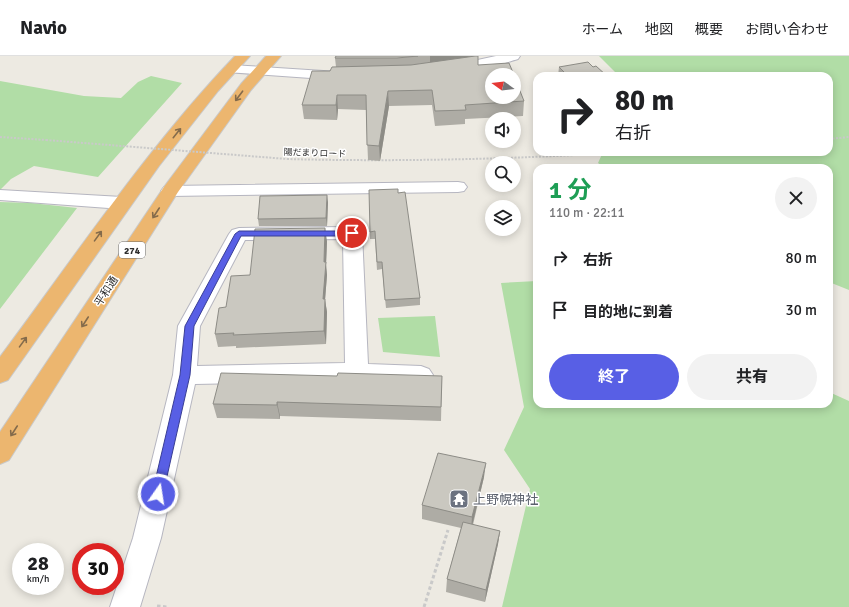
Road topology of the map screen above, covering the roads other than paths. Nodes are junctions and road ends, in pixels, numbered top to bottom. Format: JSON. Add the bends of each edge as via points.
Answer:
{"nodes":[{"id":1,"x":274,"y":56,"type":"edge"},
{"id":2,"x":513,"y":56,"type":"edge"},
{"id":3,"x":237,"y":62,"type":"edge"},
{"id":4,"x":261,"y":71,"type":"junction"},
{"id":5,"x":434,"y":72,"type":"edge"},
{"id":6,"x":356,"y":76,"type":"edge"},
{"id":7,"x":458,"y":187,"type":"dead end"},
{"id":8,"x":170,"y":191,"type":"junction"},
{"id":9,"x":0,"y":195,"type":"edge"},
{"id":10,"x":122,"y":203,"type":"junction"},
{"id":11,"x":357,"y":372,"type":"junction"},
{"id":12,"x":0,"y":374,"type":"edge"},
{"id":13,"x":185,"y":375,"type":"junction"},
{"id":14,"x":421,"y":375,"type":"edge"},
{"id":15,"x":0,"y":453,"type":"edge"},
{"id":16,"x":125,"y":607,"type":"edge"}],
"edges":[{"from":1,"to":4,"type":"highway","name":"平和通","number":"274"},
{"from":2,"to":5,"type":"street"},
{"from":3,"to":4,"type":"street"},
{"from":10,"to":3,"type":"highway","one_way":true,"via":[[213,88]]},
{"from":4,"to":6,"type":"street"},
{"from":4,"to":8,"type":"highway","name":"平和通","number":"274","one_way":true,"via":[[217,125]]},
{"from":7,"to":8,"type":"street"},
{"from":8,"to":15,"type":"highway","name":"平和通","number":"274","one_way":true},
{"from":9,"to":10,"type":"street"},
{"from":12,"to":10,"type":"highway","one_way":true},
{"from":11,"to":13,"type":"street"},
{"from":11,"to":13,"type":"street","via":[[352,233],[239,234],[189,326]]},
{"from":11,"to":14,"type":"street"},
{"from":13,"to":16,"type":"street","via":[[148,538]]}]}
